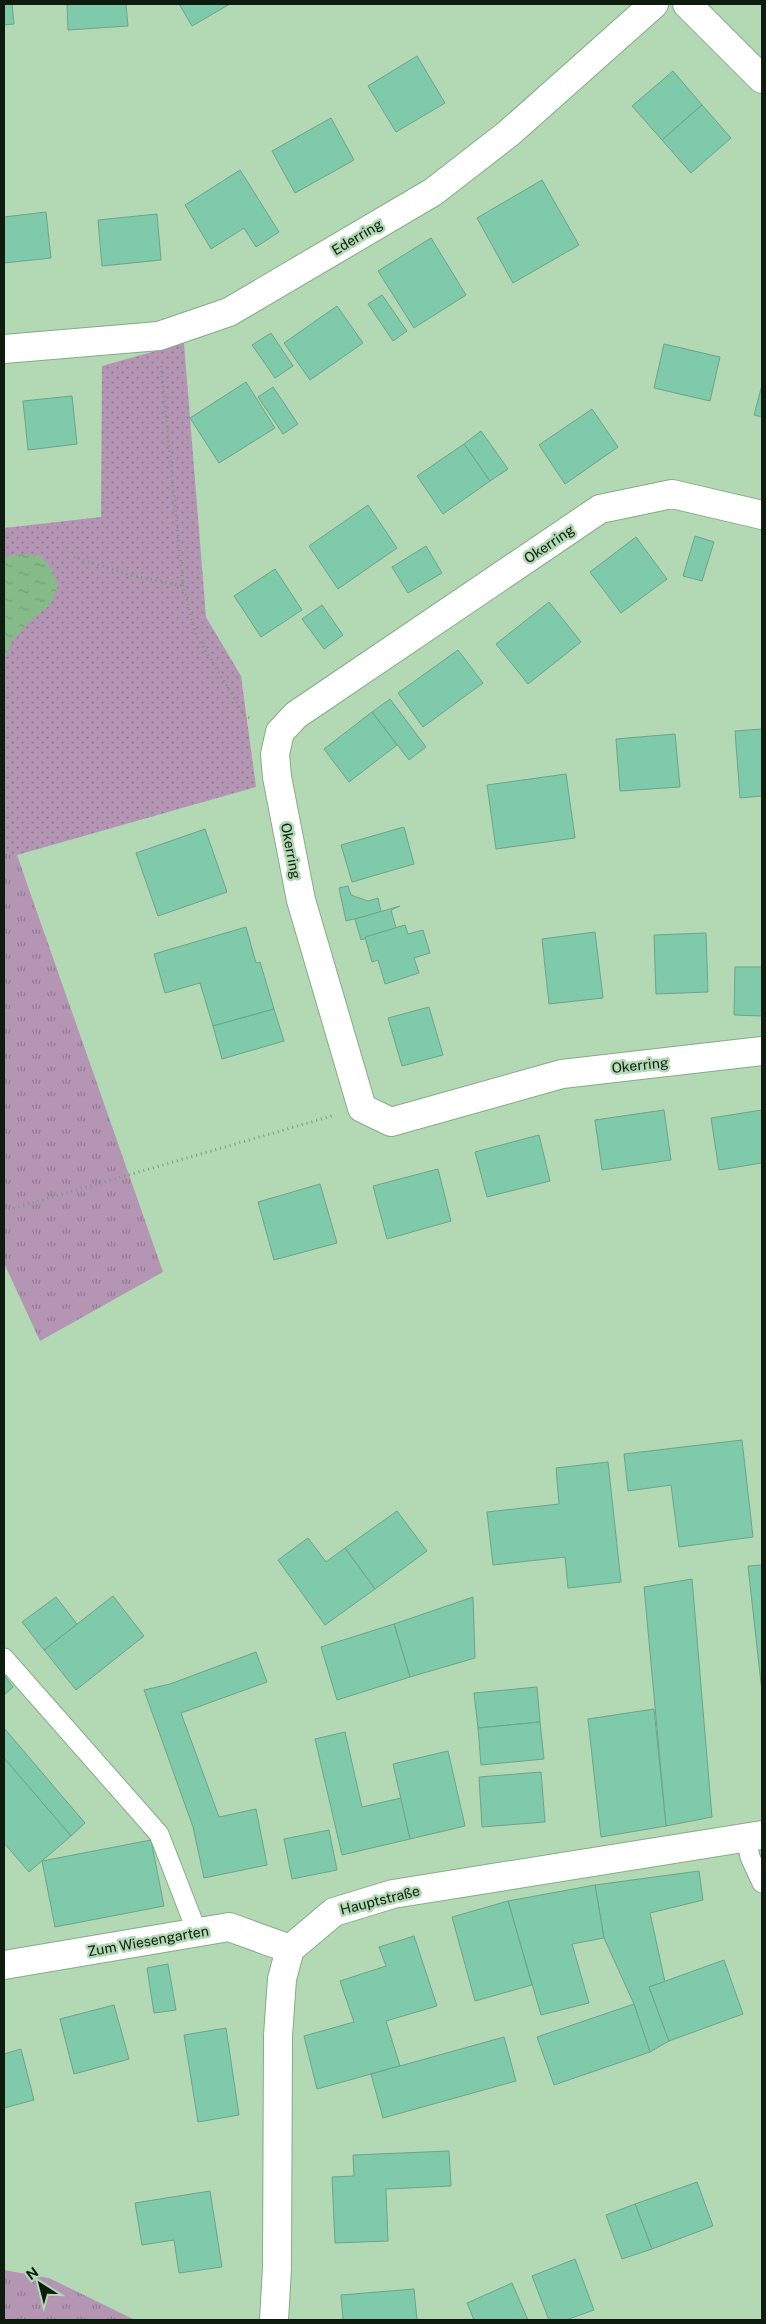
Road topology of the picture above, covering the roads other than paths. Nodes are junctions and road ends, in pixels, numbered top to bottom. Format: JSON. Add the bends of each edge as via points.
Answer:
{"nodes":[{"id":1,"x":654,"y":4,"type":"edge"},
{"id":2,"x":687,"y":4,"type":"edge"},
{"id":3,"x":762,"y":79,"type":"edge"},
{"id":4,"x":4,"y":349,"type":"edge"},
{"id":5,"x":762,"y":515,"type":"edge"},
{"id":6,"x":762,"y":1051,"type":"edge"},
{"id":7,"x":4,"y":1658,"type":"edge"},
{"id":8,"x":754,"y":1836,"type":"edge"},
{"id":9,"x":762,"y":1883,"type":"edge"},
{"id":10,"x":197,"y":1932,"type":"junction"},
{"id":11,"x":290,"y":1949,"type":"junction"},
{"id":12,"x":11,"y":1958,"type":"edge"},
{"id":13,"x":274,"y":2320,"type":"edge"}],
"edges":[{"from":1,"to":4,"type":"street","name":"Ederring","via":[[509,133],[433,192],[229,312],[159,336]]},
{"from":2,"to":3,"type":"street"},
{"from":5,"to":6,"type":"street","name":"Okerring","via":[[672,494],[600,509],[296,715],[280,732],[274,754],[301,900],[362,1108],[391,1122],[562,1074]]},
{"from":7,"to":10,"type":"lane","via":[[159,1834]]},
{"from":8,"to":9,"type":"lane","via":[[750,1857]]},
{"from":8,"to":11,"type":"street","name":"Hauptstraße","via":[[393,1894],[334,1912]]},
{"from":10,"to":11,"type":"street","name":"Zum Wiesengarten","via":[[228,1927]]},
{"from":10,"to":12,"type":"street","name":"Zum Wiesengarten"},
{"from":11,"to":13,"type":"street","via":[[282,1979],[278,2036]]}]}
